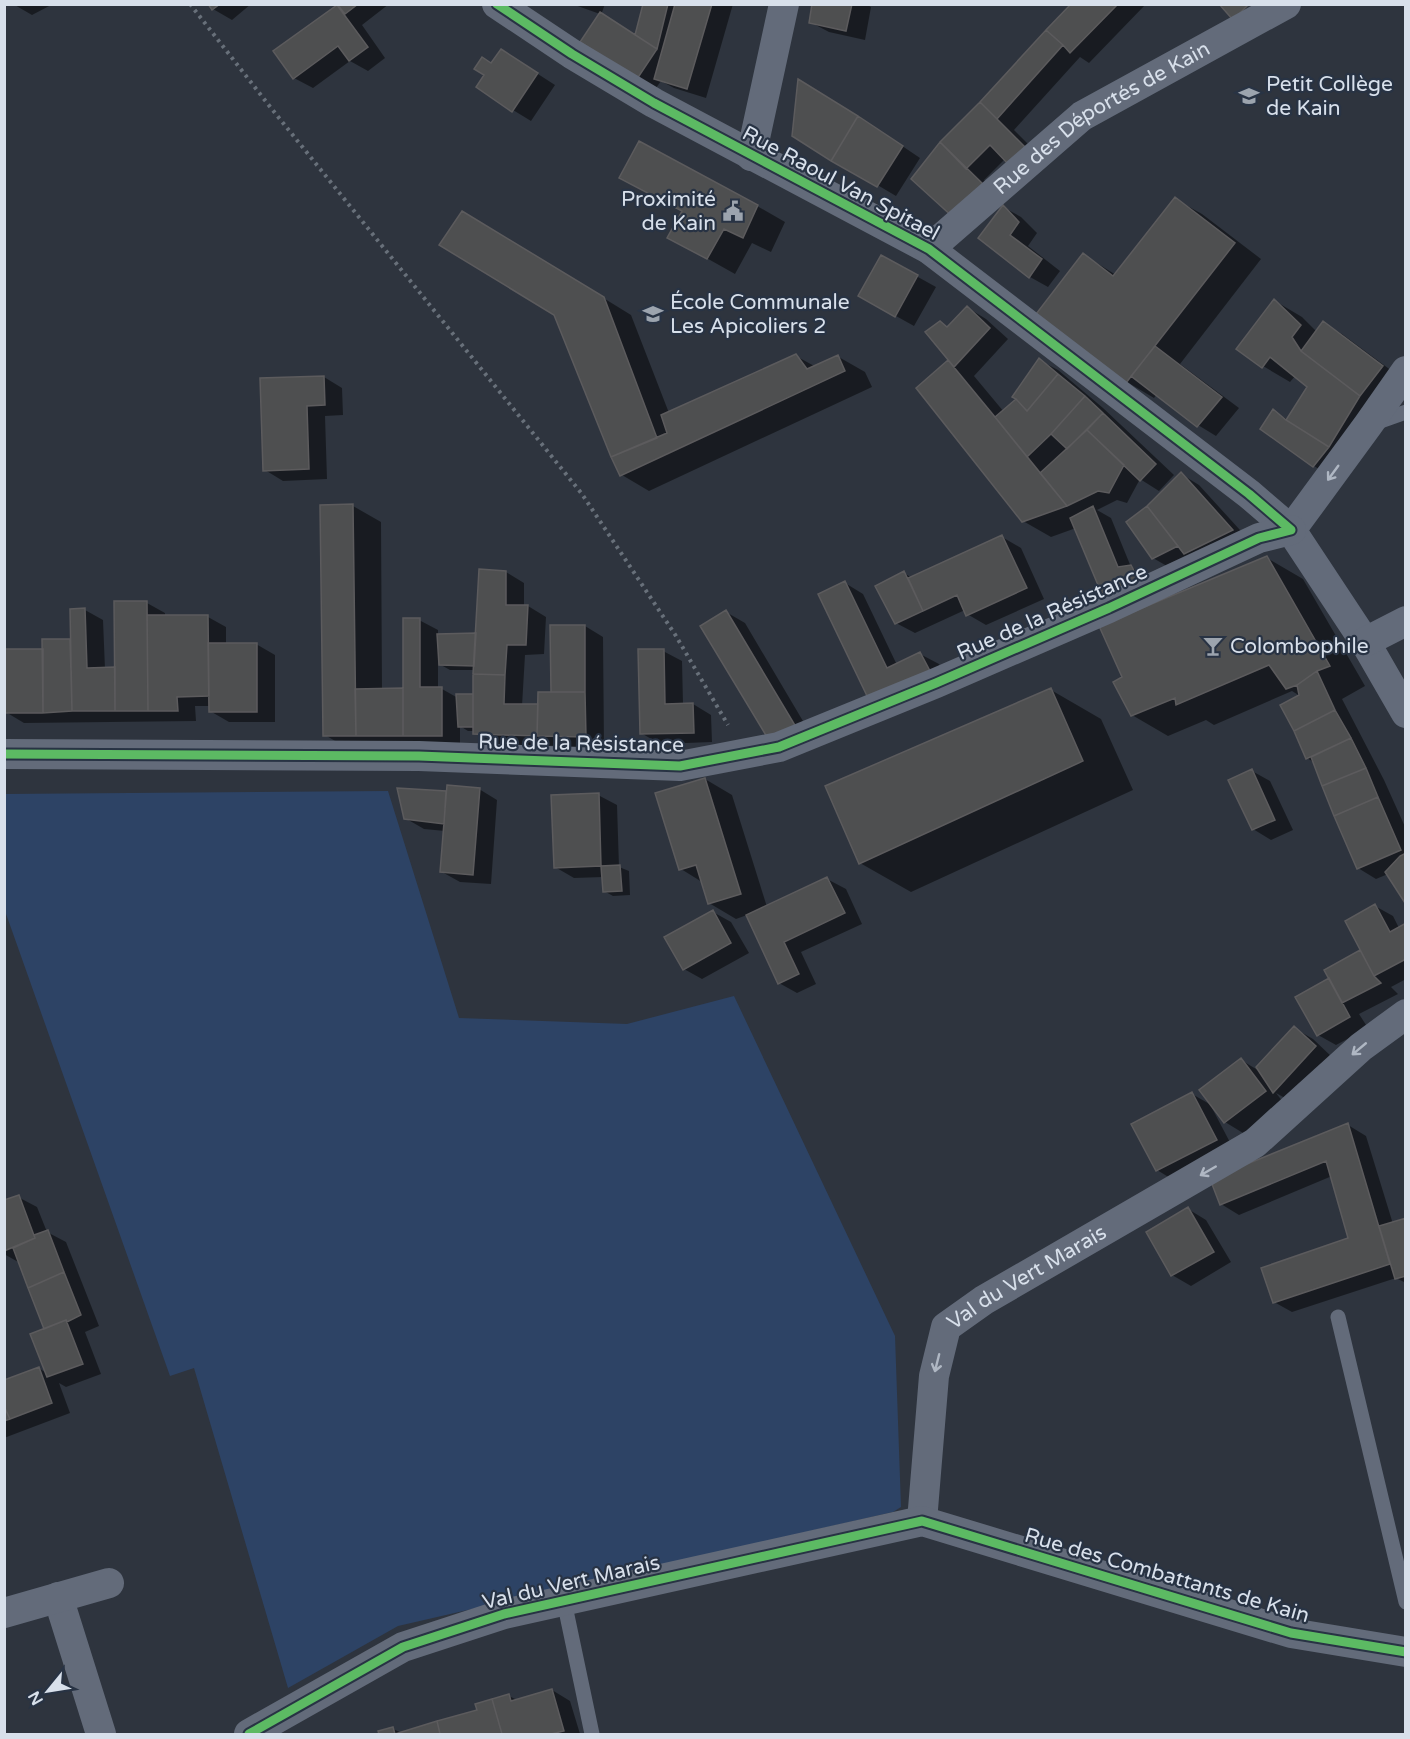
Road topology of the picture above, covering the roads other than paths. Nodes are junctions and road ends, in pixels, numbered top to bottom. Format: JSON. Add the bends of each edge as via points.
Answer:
{"nodes":[{"id":1,"x":497,"y":4,"type":"edge"},
{"id":2,"x":784,"y":4,"type":"edge"},
{"id":3,"x":1286,"y":4,"type":"edge"},
{"id":4,"x":752,"y":156,"type":"junction"},
{"id":5,"x":929,"y":249,"type":"junction"},
{"id":6,"x":1406,"y":371,"type":"edge"},
{"id":7,"x":1406,"y":412,"type":"edge"},
{"id":8,"x":1368,"y":425,"type":"junction"},
{"id":9,"x":1291,"y":530,"type":"junction"},
{"id":10,"x":1406,"y":621,"type":"edge"},
{"id":11,"x":1365,"y":642,"type":"junction"},
{"id":12,"x":1406,"y":713,"type":"edge"},
{"id":13,"x":4,"y":754,"type":"edge"},
{"id":14,"x":1406,"y":1014,"type":"edge"},
{"id":15,"x":1338,"y":1317,"type":"dead end"},
{"id":16,"x":922,"y":1521,"type":"junction"},
{"id":17,"x":109,"y":1583,"type":"dead end"},
{"id":18,"x":58,"y":1597,"type":"junction"},
{"id":19,"x":564,"y":1601,"type":"junction"},
{"id":20,"x":1406,"y":1602,"type":"edge"},
{"id":21,"x":4,"y":1613,"type":"edge"},
{"id":22,"x":1406,"y":1652,"type":"edge"},
{"id":23,"x":101,"y":1734,"type":"edge"},
{"id":24,"x":249,"y":1734,"type":"edge"},
{"id":25,"x":592,"y":1734,"type":"edge"}],
"edges":[{"from":1,"to":4,"type":"street","name":"Rue Raoul Van Spitael","via":[[643,97]]},
{"from":2,"to":4,"type":"street"},
{"from":3,"to":5,"type":"street","name":"Rue des Déportés de Kain","via":[[1082,116]]},
{"from":4,"to":5,"type":"street","name":"Rue Raoul Van Spitael"},
{"from":5,"to":9,"type":"street","name":"Rue Raoul Van Spitael"},
{"from":6,"to":8,"type":"street"},
{"from":7,"to":8,"type":"lane"},
{"from":8,"to":9,"type":"street","one_way":true},
{"from":9,"to":11,"type":"street","name":"Rue Raoul Van Spitael"},
{"from":9,"to":13,"type":"street","name":"Rue de la Résistance","via":[[1259,538],[1109,608],[779,747],[680,766],[419,756]]},
{"from":10,"to":11,"type":"street"},
{"from":11,"to":12,"type":"street","name":"Rue Raoul Van Spitael"},
{"from":14,"to":16,"type":"street","name":"Val du Vert Marais","one_way":true,"via":[[1361,1047],[1256,1143],[984,1300],[946,1328],[934,1376]]},
{"from":15,"to":20,"type":"lane"},
{"from":16,"to":19,"type":"street","name":"Val du Vert Marais"},
{"from":16,"to":22,"type":"street","name":"Rue des Combattants de Kain","via":[[1291,1633]]},
{"from":17,"to":18,"type":"street"},
{"from":18,"to":21,"type":"street"},
{"from":18,"to":23,"type":"street"},
{"from":19,"to":24,"type":"street","name":"Val du Vert Marais","via":[[504,1614],[403,1647]]},
{"from":19,"to":25,"type":"lane"}]}
